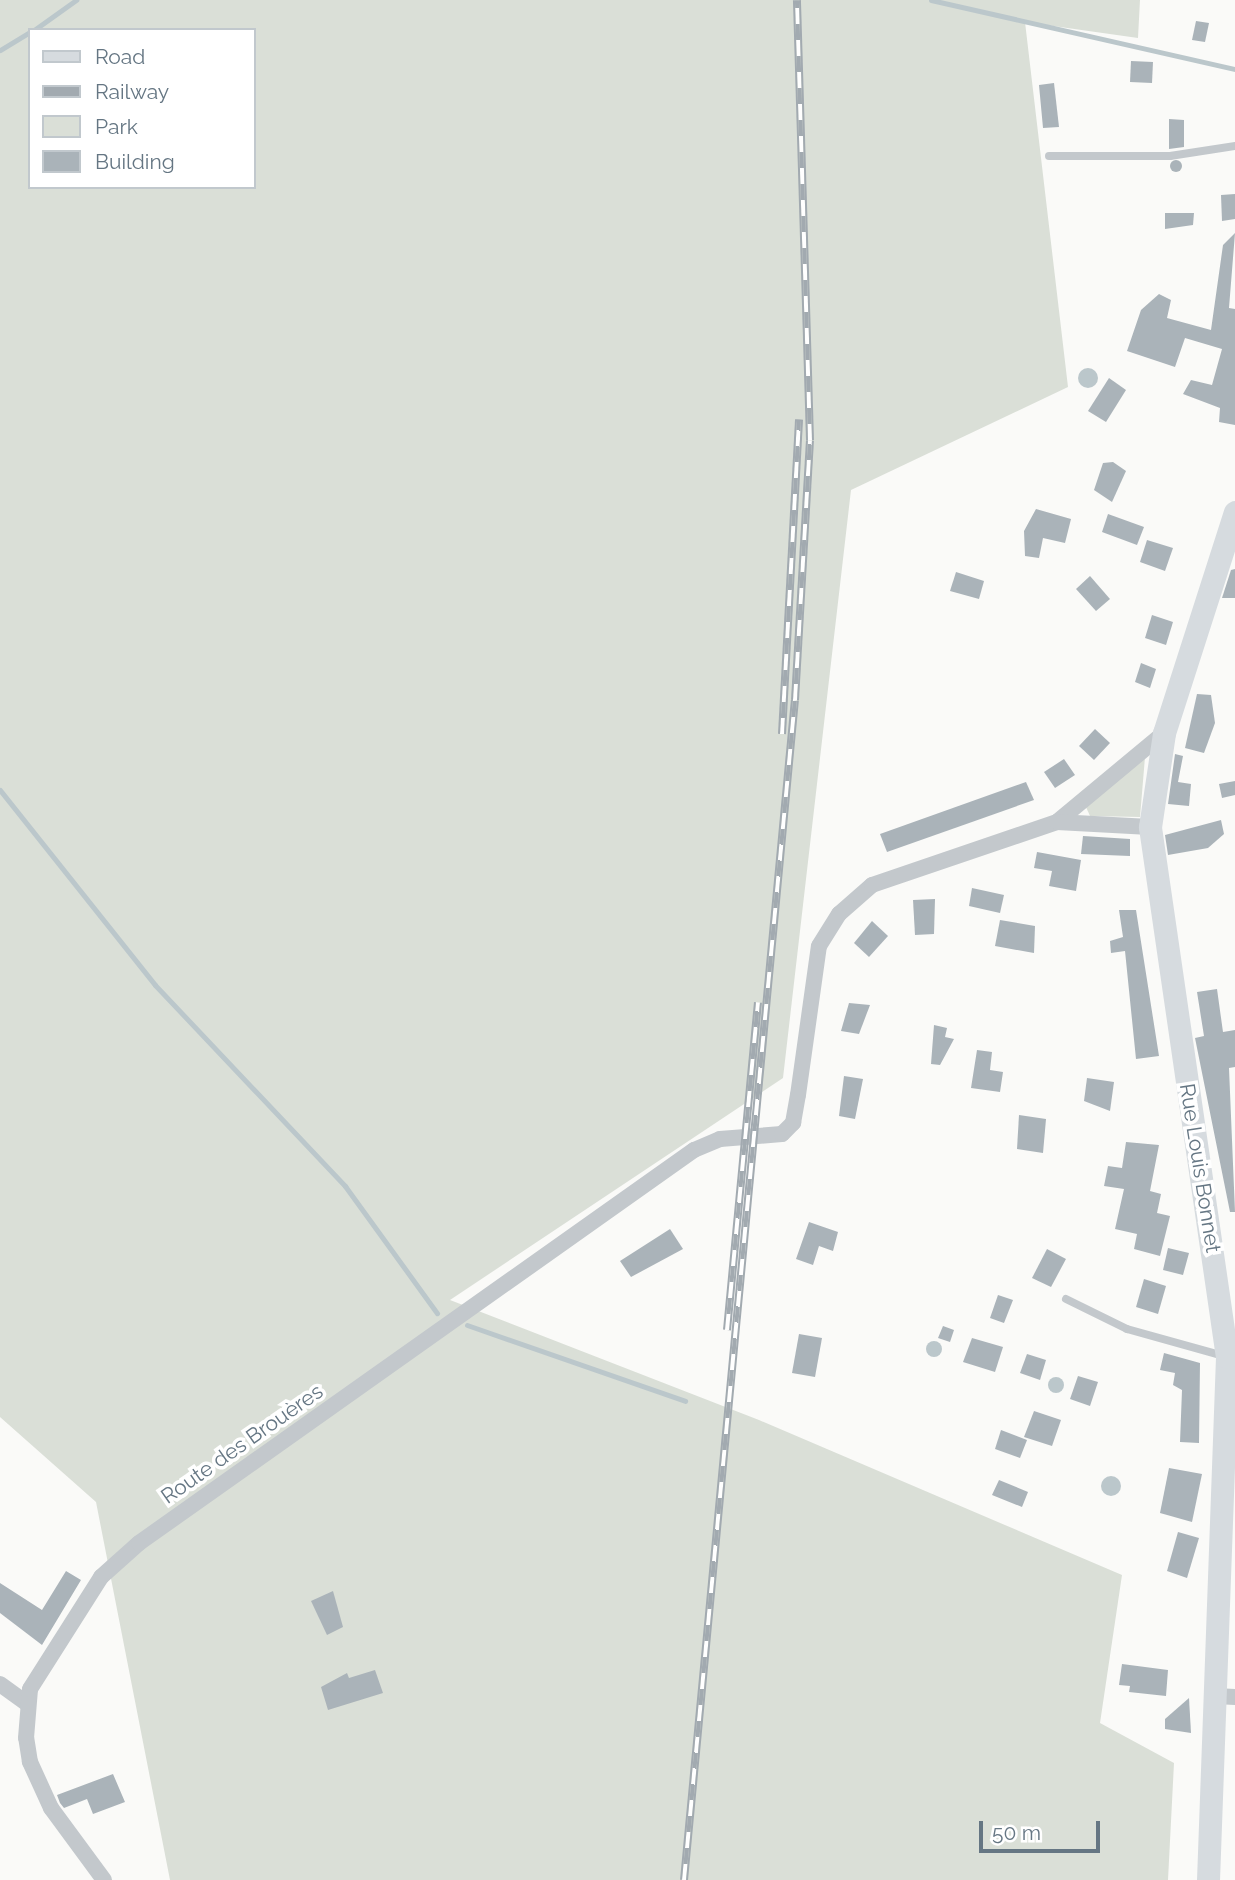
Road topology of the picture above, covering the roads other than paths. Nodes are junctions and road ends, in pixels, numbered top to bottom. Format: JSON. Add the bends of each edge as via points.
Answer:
{"nodes":[{"id":1,"x":1235,"y":146,"type":"edge"},
{"id":2,"x":1049,"y":156,"type":"dead end"},
{"id":3,"x":1235,"y":512,"type":"edge"},
{"id":4,"x":1164,"y":733,"type":"junction"},
{"id":5,"x":1057,"y":822,"type":"junction"},
{"id":6,"x":1150,"y":827,"type":"junction"},
{"id":7,"x":1066,"y":1299,"type":"dead end"},
{"id":8,"x":1227,"y":1357,"type":"junction"},
{"id":9,"x":1230,"y":1495,"type":"edge"},
{"id":10,"x":0,"y":1684,"type":"edge"},
{"id":11,"x":1226,"y":1697,"type":"edge"},
{"id":12,"x":26,"y":1703,"type":"junction"},
{"id":13,"x":104,"y":1880,"type":"edge"},
{"id":14,"x":1208,"y":1880,"type":"edge"}],
"edges":[{"from":1,"to":2,"type":"lane","via":[[1170,156]]},
{"from":3,"to":4,"type":"street","name":"Rue Louis Bonnet"},
{"from":4,"to":5,"type":"street"},
{"from":4,"to":6,"type":"street","name":"Rue Louis Bonnet"},
{"from":5,"to":6,"type":"street"},
{"from":5,"to":12,"type":"street","name":"Route des Brouères","via":[[894,876],[855,899],[828,928],[814,962],[793,1123],[771,1138],[720,1139],[694,1150],[139,1543],[101,1577],[70,1619]]},
{"from":6,"to":8,"type":"street","name":"Rue Louis Bonnet"},
{"from":7,"to":8,"type":"lane","via":[[1127,1329]]},
{"from":8,"to":9,"type":"street","name":"Rue Louis Bonnet"},
{"from":9,"to":11,"type":"street","name":"Rue Louis Bonnet"},
{"from":10,"to":12,"type":"street"},
{"from":11,"to":14,"type":"street","name":"Rue Louis Bonnet"},
{"from":12,"to":13,"type":"street","via":[[30,1762],[51,1808]]}]}
